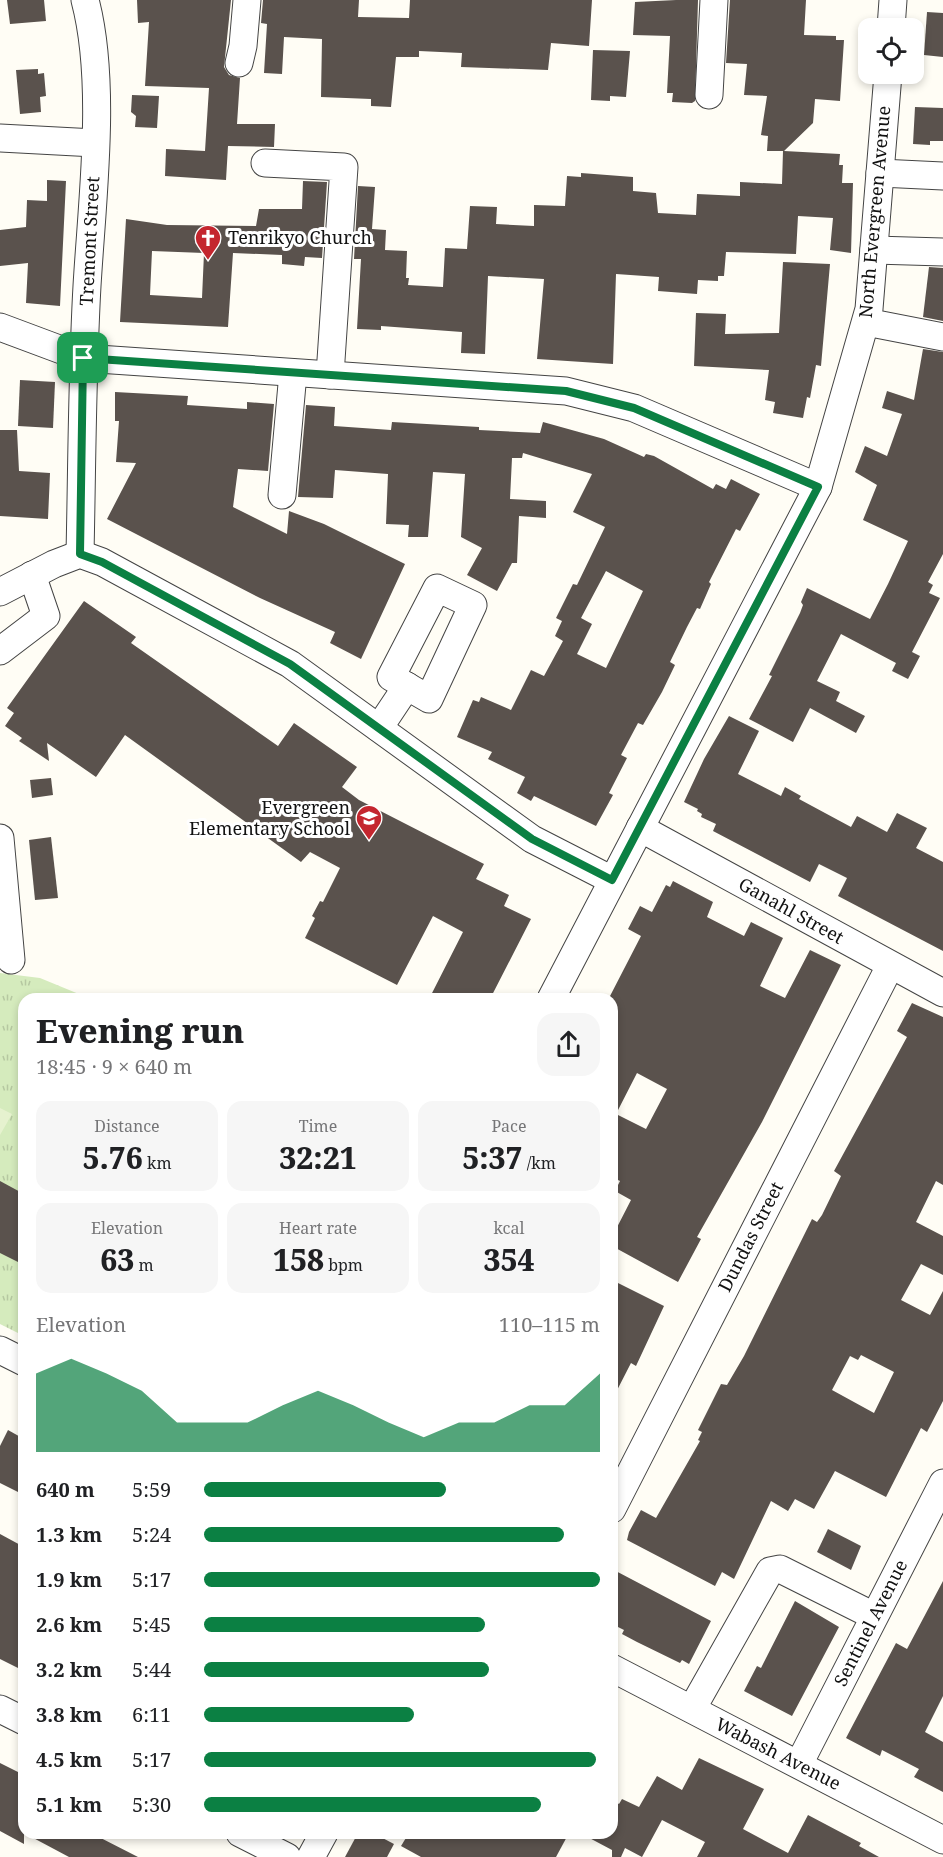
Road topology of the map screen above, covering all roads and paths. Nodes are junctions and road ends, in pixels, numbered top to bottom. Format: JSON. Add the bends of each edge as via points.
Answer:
{"nodes":[{"id":1,"x":85,"y":0,"type":"edge"},
{"id":2,"x":247,"y":0,"type":"edge"},
{"id":3,"x":714,"y":0,"type":"edge"},
{"id":4,"x":893,"y":0,"type":"edge"},
{"id":5,"x":892,"y":18,"type":"edge"},
{"id":6,"x":239,"y":63,"type":"dead end"},
{"id":7,"x":887,"y":84,"type":"edge"},
{"id":8,"x":709,"y":95,"type":"dead end"},
{"id":9,"x":0,"y":138,"type":"edge"},
{"id":10,"x":95,"y":143,"type":"junction"},
{"id":11,"x":265,"y":164,"type":"dead end"},
{"id":12,"x":880,"y":173,"type":"junction"},
{"id":13,"x":943,"y":176,"type":"edge"},
{"id":14,"x":874,"y":250,"type":"junction"},
{"id":15,"x":943,"y":252,"type":"edge"},
{"id":16,"x":866,"y":322,"type":"junction"},
{"id":17,"x":0,"y":327,"type":"edge"},
{"id":18,"x":943,"y":337,"type":"edge"},
{"id":19,"x":83,"y":358,"type":"junction"},
{"id":20,"x":293,"y":372,"type":"junction"},
{"id":21,"x":330,"y":375,"type":"junction"},
{"id":22,"x":818,"y":487,"type":"junction"},
{"id":23,"x":282,"y":495,"type":"dead end"},
{"id":24,"x":80,"y":554,"type":"junction"},
{"id":25,"x":32,"y":575,"type":"junction"},
{"id":26,"x":0,"y":592,"type":"edge"},
{"id":27,"x":0,"y":651,"type":"edge"},
{"id":28,"x":407,"y":686,"type":"dead end"},
{"id":29,"x":379,"y":728,"type":"junction"},
{"id":30,"x":640,"y":828,"type":"junction"},
{"id":31,"x":0,"y":838,"type":"edge"},
{"id":32,"x":612,"y":880,"type":"junction"},
{"id":33,"x":10,"y":960,"type":"dead end"},
{"id":34,"x":890,"y":966,"type":"junction"},
{"id":35,"x":553,"y":993,"type":"edge"},
{"id":36,"x":943,"y":993,"type":"edge"},
{"id":37,"x":943,"y":1483,"type":"edge"},
{"id":38,"x":618,"y":1497,"type":"edge"},
{"id":39,"x":874,"y":1616,"type":"junction"},
{"id":40,"x":618,"y":1671,"type":"edge"},
{"id":41,"x":0,"y":1709,"type":"edge"},
{"id":42,"x":692,"y":1709,"type":"junction"},
{"id":43,"x":18,"y":1719,"type":"edge"},
{"id":44,"x":799,"y":1764,"type":"junction"},
{"id":45,"x":252,"y":1839,"type":"edge"},
{"id":46,"x":321,"y":1839,"type":"edge"},
{"id":47,"x":943,"y":1840,"type":"edge"},
{"id":48,"x":287,"y":1857,"type":"edge"},
{"id":49,"x":311,"y":1857,"type":"edge"}],
"edges":[{"from":1,"to":10,"type":"street","name":"Tremont Street","via":[[93,56]]},
{"from":2,"to":6,"type":"street"},
{"from":3,"to":8,"type":"street"},
{"from":4,"to":5,"type":"street"},
{"from":7,"to":12,"type":"street","name":"North Evergreen Avenue"},
{"from":9,"to":10,"type":"street"},
{"from":10,"to":19,"type":"street","name":"Tremont Street"},
{"from":11,"to":21,"type":"street","via":[[344,167]]},
{"from":12,"to":13,"type":"street"},
{"from":12,"to":14,"type":"street","name":"North Evergreen Avenue"},
{"from":14,"to":15,"type":"street"},
{"from":14,"to":16,"type":"street","name":"North Evergreen Avenue"},
{"from":16,"to":18,"type":"street"},
{"from":16,"to":22,"type":"street","name":"North Evergreen Avenue"},
{"from":17,"to":19,"type":"street"},
{"from":19,"to":20,"type":"street"},
{"from":19,"to":24,"type":"street","name":"Tremont Street"},
{"from":20,"to":21,"type":"street"},
{"from":20,"to":23,"type":"street"},
{"from":21,"to":22,"type":"street","via":[[566,391],[634,408]]},
{"from":22,"to":30,"type":"street","name":"North Evergreen Avenue"},
{"from":24,"to":25,"type":"street"},
{"from":24,"to":29,"type":"street","via":[[102,562],[290,664]]},
{"from":25,"to":26,"type":"street"},
{"from":25,"to":27,"type":"street","via":[[46,616]]},
{"from":28,"to":29,"type":"street"},
{"from":29,"to":32,"type":"street","via":[[532,839]]},
{"from":30,"to":32,"type":"street","name":"North Evergreen Avenue"},
{"from":30,"to":34,"type":"street","name":"Ganahl Street"},
{"from":31,"to":33,"type":"street"},
{"from":32,"to":35,"type":"street","name":"North Evergreen Avenue"},
{"from":34,"to":36,"type":"street","name":"Ganahl Street"},
{"from":34,"to":38,"type":"street","name":"Dundas Street"},
{"from":37,"to":39,"type":"street","name":"Sentinel Avenue"},
{"from":39,"to":42,"type":"street","via":[[780,1569],[770,1571]]},
{"from":39,"to":44,"type":"street","name":"Sentinel Avenue"},
{"from":40,"to":42,"type":"street","name":"Wabash Avenue"},
{"from":41,"to":43,"type":"street"},
{"from":42,"to":44,"type":"street","name":"Wabash Avenue"},
{"from":44,"to":47,"type":"street","name":"Wabash Avenue"},
{"from":45,"to":48,"type":"street"},
{"from":46,"to":49,"type":"street"}]}
